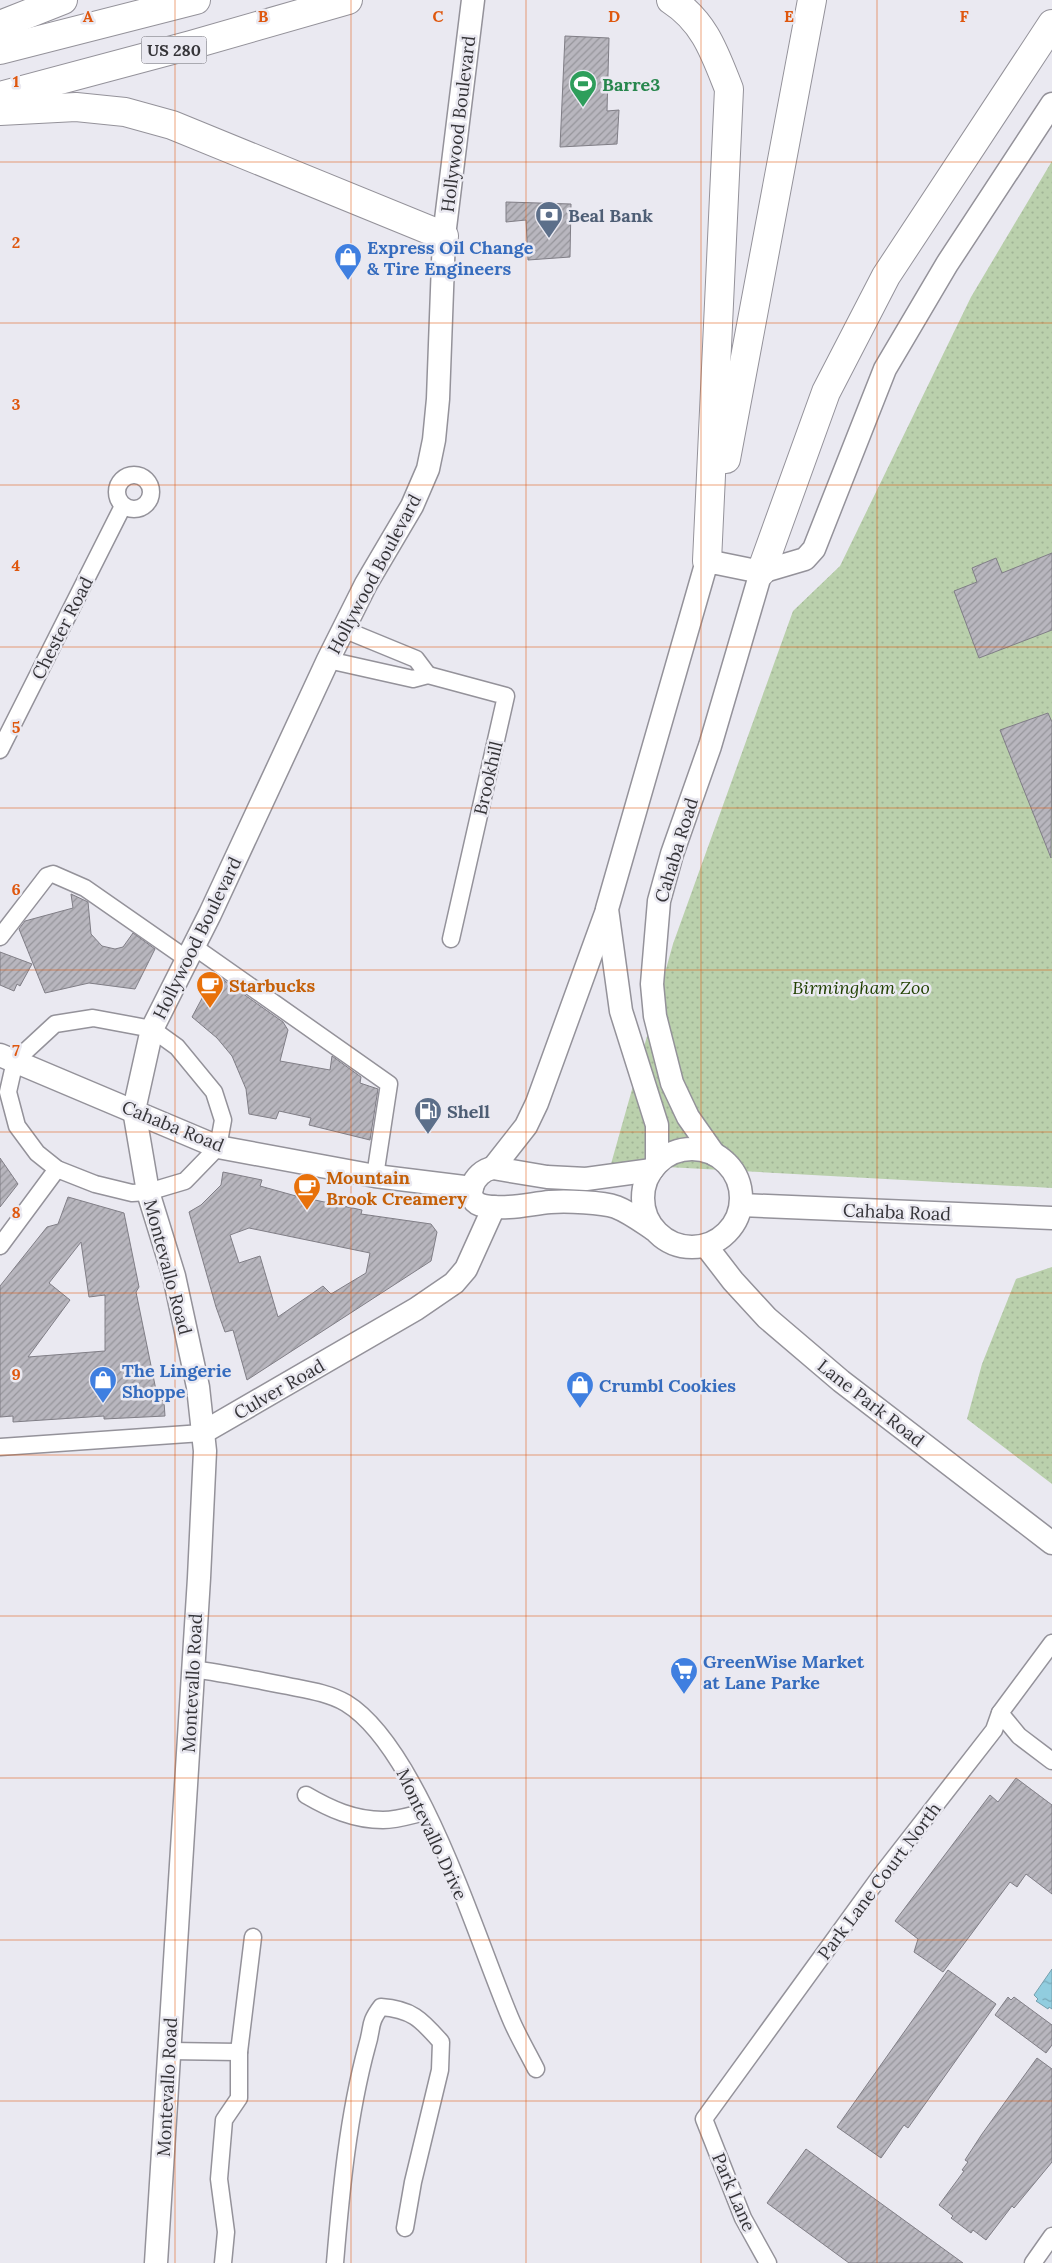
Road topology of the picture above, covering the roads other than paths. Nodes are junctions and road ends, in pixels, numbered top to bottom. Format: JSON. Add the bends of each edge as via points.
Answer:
{"nodes":[{"id":1,"x":63,"y":0,"type":"edge"},
{"id":2,"x":196,"y":0,"type":"edge"},
{"id":3,"x":348,"y":0,"type":"edge"},
{"id":4,"x":474,"y":0,"type":"edge"},
{"id":5,"x":672,"y":0,"type":"edge"},
{"id":6,"x":812,"y":0,"type":"edge"},
{"id":7,"x":1052,"y":24,"type":"edge"},
{"id":8,"x":0,"y":25,"type":"edge"},
{"id":9,"x":0,"y":50,"type":"edge"},
{"id":10,"x":0,"y":96,"type":"edge"},
{"id":11,"x":1052,"y":104,"type":"edge"},
{"id":12,"x":0,"y":111,"type":"edge"},
{"id":13,"x":444,"y":236,"type":"junction"},
{"id":14,"x":123,"y":506,"type":"dead end"},
{"id":15,"x":707,"y":561,"type":"junction"},
{"id":16,"x":761,"y":572,"type":"junction"},
{"id":17,"x":343,"y":629,"type":"junction"},
{"id":18,"x":328,"y":660,"type":"junction"},
{"id":19,"x":428,"y":674,"type":"junction"},
{"id":20,"x":0,"y":750,"type":"edge"},
{"id":21,"x":607,"y":909,"type":"junction"},
{"id":22,"x":0,"y":937,"type":"edge"},
{"id":23,"x":450,"y":939,"type":"dead end"},
{"id":24,"x":190,"y":952,"type":"junction"},
{"id":25,"x":152,"y":1029,"type":"junction"},
{"id":26,"x":7,"y":1058,"type":"edge"},
{"id":27,"x":134,"y":1110,"type":"junction"},
{"id":28,"x":218,"y":1147,"type":"junction"},
{"id":29,"x":714,"y":1154,"type":"junction"},
{"id":30,"x":655,"y":1166,"type":"junction"},
{"id":31,"x":493,"y":1168,"type":"junction"},
{"id":32,"x":57,"y":1169,"type":"junction"},
{"id":33,"x":375,"y":1176,"type":"junction"},
{"id":34,"x":472,"y":1188,"type":"junction"},
{"id":35,"x":148,"y":1192,"type":"junction"},
{"id":36,"x":741,"y":1206,"type":"junction"},
{"id":37,"x":494,"y":1207,"type":"junction"},
{"id":38,"x":1052,"y":1218,"type":"edge"},
{"id":39,"x":652,"y":1229,"type":"junction"},
{"id":40,"x":0,"y":1246,"type":"edge"},
{"id":41,"x":706,"y":1246,"type":"junction"},
{"id":42,"x":202,"y":1433,"type":"junction"},
{"id":43,"x":0,"y":1447,"type":"edge"},
{"id":44,"x":1052,"y":1544,"type":"edge"},
{"id":45,"x":1052,"y":1643,"type":"edge"},
{"id":46,"x":192,"y":1669,"type":"junction"},
{"id":47,"x":1000,"y":1713,"type":"junction"},
{"id":48,"x":1052,"y":1760,"type":"edge"},
{"id":49,"x":306,"y":1794,"type":"dead end"},
{"id":50,"x":425,"y":1812,"type":"junction"},
{"id":51,"x":253,"y":1937,"type":"dead end"},
{"id":52,"x":169,"y":2051,"type":"junction"},
{"id":53,"x":240,"y":2052,"type":"junction"},
{"id":54,"x":536,"y":2069,"type":"dead end"},
{"id":55,"x":704,"y":2119,"type":"joint"},
{"id":56,"x":405,"y":2228,"type":"dead end"},
{"id":57,"x":1052,"y":2236,"type":"edge"},
{"id":58,"x":156,"y":2263,"type":"edge"},
{"id":59,"x":223,"y":2263,"type":"edge"},
{"id":60,"x":335,"y":2263,"type":"edge"},
{"id":61,"x":768,"y":2263,"type":"edge"},
{"id":62,"x":1033,"y":2263,"type":"edge"}],
"edges":[{"from":1,"to":8,"type":"highway"},
{"from":2,"to":9,"type":"highway","number":"US 280"},
{"from":3,"to":10,"type":"highway","number":"US 280"},
{"from":4,"to":13,"type":"street","name":"Hollywood Boulevard"},
{"from":5,"to":15,"type":"highway","via":[[685,9],[709,39],[729,90]]},
{"from":6,"to":15,"type":"highway"},
{"from":7,"to":16,"type":"highway","via":[[886,276],[826,392]]},
{"from":11,"to":16,"type":"street","via":[[947,264],[885,369],[814,549],[805,559]]},
{"from":12,"to":13,"type":"highway","via":[[76,107],[125,112],[172,125]]},
{"from":13,"to":17,"type":"street","name":"Hollywood Boulevard","via":[[438,398],[428,469],[412,506]]},
{"from":14,"to":20,"type":"street","name":"Chester Road"},
{"from":15,"to":16,"type":"street"},
{"from":15,"to":21,"type":"street"},
{"from":16,"to":29,"type":"street","name":"Cahaba Road","via":[[710,746],[659,901],[652,984],[655,1016],[672,1083],[688,1117]]},
{"from":17,"to":18,"type":"street","name":"Hollywood Boulevard"},
{"from":17,"to":19,"type":"street","name":"Brookhill","via":[[416,659]]},
{"from":18,"to":19,"type":"street","name":"Brookhill","via":[[413,679]]},
{"from":18,"to":24,"type":"street","name":"Hollywood Boulevard"},
{"from":19,"to":23,"type":"street","name":"Brookhill","via":[[506,696]]},
{"from":21,"to":30,"type":"street","via":[[621,1011],[656,1125]]},
{"from":21,"to":31,"type":"street","via":[[537,1103],[526,1126]]},
{"from":22,"to":24,"type":"street","via":[[47,876],[63,877]]},
{"from":24,"to":25,"type":"street","name":"Hollywood Boulevard"},
{"from":24,"to":33,"type":"street","via":[[389,1084]]},
{"from":25,"to":26,"type":"street","via":[[93,1018],[55,1024]]},
{"from":25,"to":27,"type":"street","name":"Hollywood Boulevard"},
{"from":25,"to":28,"type":"street","via":[[177,1047],[214,1092],[223,1120]]},
{"from":26,"to":27,"type":"street","name":"Cahaba Road"},
{"from":26,"to":32,"type":"street","via":[[8,1092],[17,1126],[37,1153]]},
{"from":27,"to":28,"type":"street","name":"Cahaba Road"},
{"from":27,"to":35,"type":"street","name":"Montevallo Road"},
{"from":28,"to":33,"type":"street","name":"Cahaba Road"},
{"from":28,"to":35,"type":"street","via":[[185,1181]]},
{"from":29,"to":30,"type":"street","via":[[690,1149],[667,1156]]},
{"from":29,"to":36,"type":"street","name":"Cahaba Road","via":[[737,1178]]},
{"from":30,"to":31,"type":"street","via":[[586,1179],[547,1177]]},
{"from":30,"to":39,"type":"street","via":[[643,1195],[643,1207]]},
{"from":31,"to":34,"type":"street","via":[[478,1174]]},
{"from":32,"to":35,"type":"street","via":[[95,1184],[132,1193]]},
{"from":32,"to":40,"type":"street"},
{"from":33,"to":34,"type":"street","name":"Cahaba Road"},
{"from":34,"to":37,"type":"street","via":[[473,1200],[477,1204]]},
{"from":35,"to":42,"type":"street","name":"Montevallo Road","via":[[174,1276],[198,1387]]},
{"from":36,"to":38,"type":"street","name":"Cahaba Road"},
{"from":36,"to":41,"type":"street","via":[[726,1234]]},
{"from":37,"to":39,"type":"street","via":[[552,1202],[610,1205]]},
{"from":37,"to":42,"type":"street","name":"Culver Road","via":[[466,1269],[454,1283],[416,1309]]},
{"from":39,"to":41,"type":"street","via":[[682,1247]]},
{"from":41,"to":44,"type":"street","name":"Lane Park Road","via":[[767,1318],[841,1380]]},
{"from":42,"to":43,"type":"street","name":"Culver Road"},
{"from":42,"to":46,"type":"street","name":"Montevallo Road","via":[[203,1483]]},
{"from":45,"to":47,"type":"street","name":"Park Lane Court North"},
{"from":46,"to":50,"type":"street","name":"Montevallo Drive","via":[[326,1694],[347,1704],[396,1756]]},
{"from":46,"to":52,"type":"street","name":"Montevallo Road"},
{"from":47,"to":48,"type":"street","via":[[1019,1736]]},
{"from":47,"to":55,"type":"street","name":"Park Lane Court North","via":[[994,1730],[881,1875]]},
{"from":49,"to":50,"type":"street","via":[[326,1807],[354,1817],[384,1820]]},
{"from":50,"to":54,"type":"street","name":"Montevallo Drive","via":[[512,2023]]},
{"from":51,"to":53,"type":"street"},
{"from":52,"to":53,"type":"street"},
{"from":52,"to":58,"type":"street","name":"Montevallo Road"},
{"from":53,"to":59,"type":"street","via":[[239,2098],[224,2120],[219,2179],[226,2232]]},
{"from":55,"to":61,"type":"street","name":"Park Lane","via":[[743,2218]]},
{"from":56,"to":60,"type":"street","via":[[440,2070],[441,2042],[422,2020],[400,2008],[381,2007],[371,2020],[358,2081]]},
{"from":57,"to":62,"type":"street"}]}
